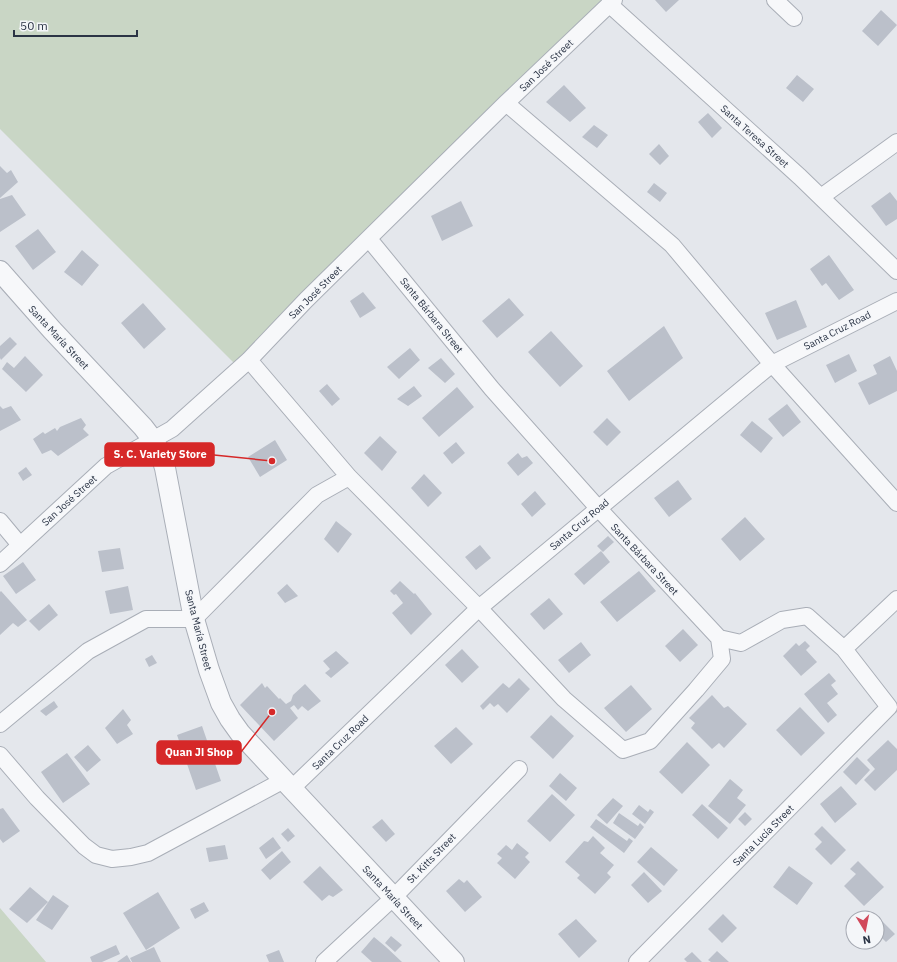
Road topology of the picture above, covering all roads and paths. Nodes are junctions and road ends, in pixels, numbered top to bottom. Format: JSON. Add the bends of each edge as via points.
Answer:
{"nodes":[{"id":1,"x":775,"y":0,"type":"edge"},
{"id":2,"x":611,"y":2,"type":"edge"},
{"id":3,"x":794,"y":18,"type":"dead end"},
{"id":4,"x":506,"y":103,"type":"junction"},
{"id":5,"x":897,"y":142,"type":"edge"},
{"id":6,"x":821,"y":197,"type":"junction"},
{"id":7,"x":369,"y":239,"type":"junction"},
{"id":8,"x":0,"y":271,"type":"edge"},
{"id":9,"x":897,"y":271,"type":"edge"},
{"id":10,"x":897,"y":301,"type":"edge"},
{"id":11,"x":249,"y":360,"type":"junction"},
{"id":12,"x":772,"y":364,"type":"junction"},
{"id":13,"x":153,"y":440,"type":"junction"},
{"id":14,"x":349,"y":476,"type":"junction"},
{"id":15,"x":897,"y":503,"type":"edge"},
{"id":16,"x":598,"y":508,"type":"junction"},
{"id":17,"x":0,"y":521,"type":"edge"},
{"id":18,"x":20,"y":545,"type":"junction"},
{"id":19,"x":0,"y":564,"type":"edge"},
{"id":20,"x":897,"y":599,"type":"edge"},
{"id":21,"x":479,"y":608,"type":"junction"},
{"id":22,"x":194,"y":619,"type":"junction"},
{"id":23,"x":719,"y":638,"type":"junction"},
{"id":24,"x":741,"y":643,"type":"junction"},
{"id":25,"x":844,"y":649,"type":"junction"},
{"id":26,"x":722,"y":659,"type":"junction"},
{"id":27,"x":0,"y":724,"type":"edge"},
{"id":28,"x":0,"y":755,"type":"edge"},
{"id":29,"x":519,"y":769,"type":"dead end"},
{"id":30,"x":288,"y":785,"type":"junction"},
{"id":31,"x":393,"y":898,"type":"junction"},
{"id":32,"x":324,"y":962,"type":"edge"},
{"id":33,"x":454,"y":962,"type":"edge"},
{"id":34,"x":637,"y":962,"type":"edge"}],
"edges":[{"from":1,"to":3,"type":"street"},
{"from":2,"to":4,"type":"street","name":"San José Street"},
{"from":2,"to":6,"type":"street","name":"Santa Teresa Street"},
{"from":4,"to":7,"type":"street","name":"San José Street"},
{"from":4,"to":12,"type":"street","via":[[672,245]]},
{"from":5,"to":6,"type":"street"},
{"from":6,"to":9,"type":"street","name":"Santa Teresa Street"},
{"from":7,"to":11,"type":"street","name":"San José Street"},
{"from":7,"to":16,"type":"street","name":"Santa Bárbara Street","via":[[492,389]]},
{"from":8,"to":13,"type":"street","name":"Santa María Street"},
{"from":10,"to":12,"type":"street","name":"Santa Cruz Road"},
{"from":11,"to":13,"type":"street","name":"San José Street","via":[[172,429]]},
{"from":11,"to":14,"type":"street"},
{"from":12,"to":15,"type":"street"},
{"from":12,"to":16,"type":"street","name":"Santa Cruz Road"},
{"from":13,"to":18,"type":"street","name":"San José Street","via":[[106,466]]},
{"from":13,"to":22,"type":"street","name":"Santa María Street","via":[[160,452],[167,475]]},
{"from":14,"to":21,"type":"street"},
{"from":14,"to":22,"type":"street","via":[[318,495]]},
{"from":16,"to":21,"type":"street","name":"Santa Cruz Road"},
{"from":16,"to":23,"type":"street","name":"Santa Bárbara Street"},
{"from":17,"to":18,"type":"street"},
{"from":18,"to":19,"type":"street","name":"San José Street"},
{"from":20,"to":25,"type":"street"},
{"from":21,"to":26,"type":"street","via":[[564,699],[623,750],[650,741]]},
{"from":21,"to":30,"type":"street","name":"Santa Cruz Road"},
{"from":22,"to":27,"type":"street","via":[[146,619],[88,651]]},
{"from":22,"to":30,"type":"street","name":"Santa María Street","via":[[208,670],[222,703],[240,733]]},
{"from":23,"to":24,"type":"street"},
{"from":23,"to":26,"type":"street"},
{"from":24,"to":25,"type":"street","via":[[782,620],[807,616]]},
{"from":24,"to":26,"type":"street"},
{"from":25,"to":34,"type":"street","name":"Santa Lucía Street","via":[[889,707]]},
{"from":28,"to":30,"type":"street","name":"Santa Cruz Road","via":[[84,846],[96,855],[112,859],[131,858],[148,853]]},
{"from":29,"to":31,"type":"street","name":"St. Kitts Street"},
{"from":30,"to":31,"type":"street","name":"Santa María Street"},
{"from":31,"to":32,"type":"street","name":"St. Kitts Street"},
{"from":31,"to":33,"type":"street","name":"Santa María Street"}]}
